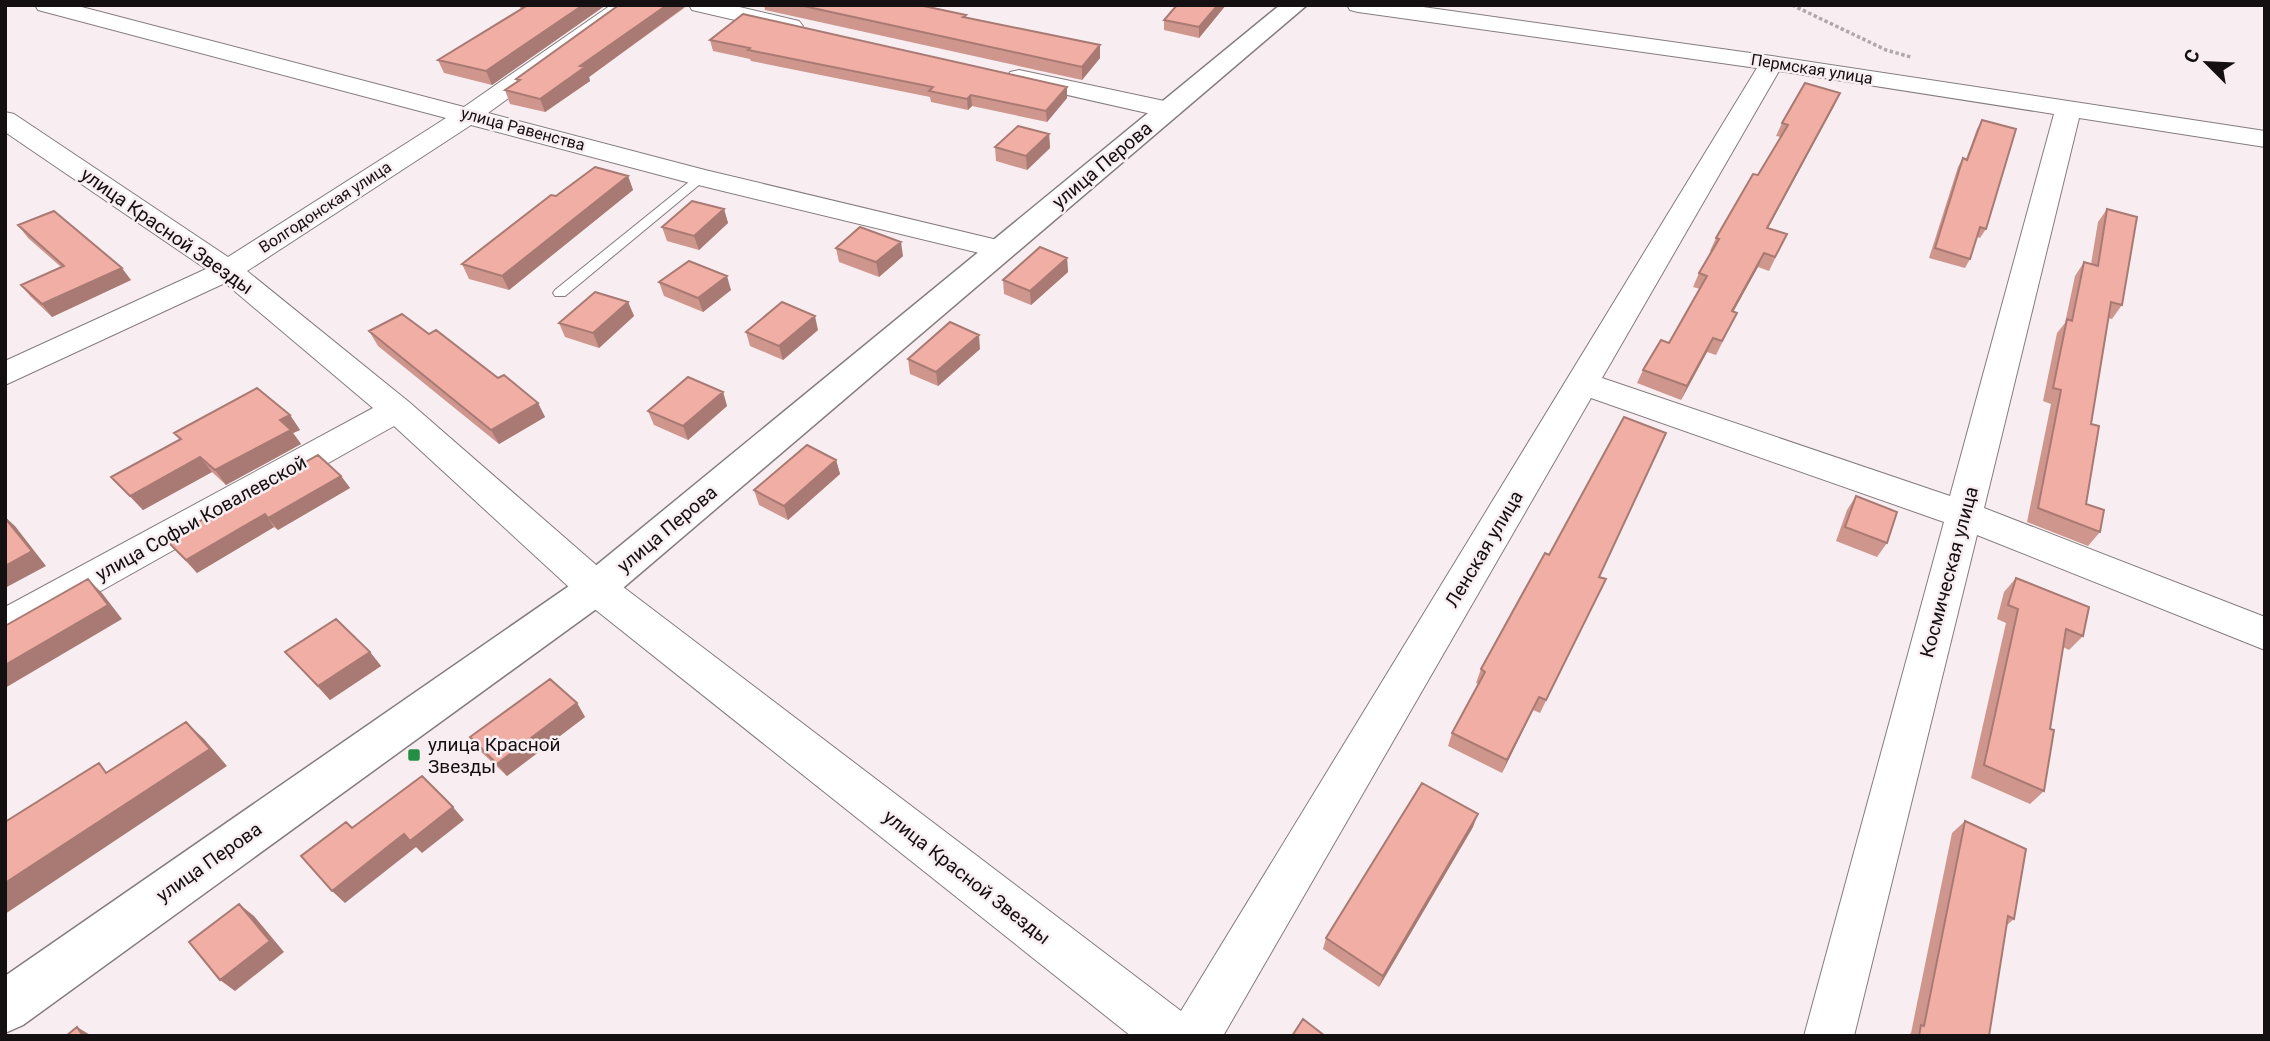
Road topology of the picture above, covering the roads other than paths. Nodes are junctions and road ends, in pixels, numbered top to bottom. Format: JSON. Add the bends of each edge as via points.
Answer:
{"nodes":[{"id":1,"x":46,"y":5,"type":"edge"},
{"id":2,"x":626,"y":5,"type":"edge"},
{"id":3,"x":700,"y":5,"type":"edge"},
{"id":4,"x":1295,"y":5,"type":"edge"},
{"id":5,"x":1357,"y":5,"type":"edge"},
{"id":6,"x":807,"y":29,"type":"edge"},
{"id":7,"x":1772,"y":63,"type":"junction"},
{"id":8,"x":995,"y":71,"type":"edge"},
{"id":9,"x":2069,"y":108,"type":"junction"},
{"id":10,"x":1169,"y":110,"type":"junction"},
{"id":11,"x":469,"y":114,"type":"junction"},
{"id":12,"x":5,"y":120,"type":"edge"},
{"id":13,"x":2265,"y":139,"type":"edge"},
{"id":14,"x":700,"y":177,"type":"junction"},
{"id":15,"x":1000,"y":250,"type":"junction"},
{"id":16,"x":228,"y":270,"type":"junction"},
{"id":17,"x":560,"y":293,"type":"dead end"},
{"id":18,"x":5,"y":374,"type":"edge"},
{"id":19,"x":1582,"y":383,"type":"junction"},
{"id":20,"x":397,"y":410,"type":"junction"},
{"id":21,"x":1964,"y":515,"type":"junction"},
{"id":22,"x":596,"y":588,"type":"junction"},
{"id":23,"x":5,"y":626,"type":"edge"},
{"id":24,"x":2265,"y":634,"type":"edge"},
{"id":25,"x":5,"y":1007,"type":"edge"},
{"id":26,"x":1172,"y":1036,"type":"edge"},
{"id":27,"x":1195,"y":1036,"type":"edge"},
{"id":28,"x":1829,"y":1036,"type":"edge"}],
"edges":[{"from":1,"to":11,"type":"street","name":"улица Равенства"},
{"from":2,"to":11,"type":"street","name":"Волгодонская улица"},
{"from":3,"to":6,"type":"street"},
{"from":4,"to":10,"type":"main road","name":"улица Перова"},
{"from":5,"to":7,"type":"street","name":"Пермская улица"},
{"from":7,"to":9,"type":"street","name":"Пермская улица"},
{"from":7,"to":19,"type":"street","name":"Ленская улица"},
{"from":8,"to":10,"type":"street"},
{"from":9,"to":13,"type":"street","name":"Пермская улица"},
{"from":9,"to":21,"type":"street","name":"Космическая улица"},
{"from":10,"to":15,"type":"main road","name":"улица Перова"},
{"from":11,"to":14,"type":"street","name":"улица Равенства"},
{"from":11,"to":16,"type":"street","name":"Волгодонская улица"},
{"from":12,"to":16,"type":"street","name":"улица Красной Звезды"},
{"from":14,"to":15,"type":"street","name":"улица Равенства"},
{"from":14,"to":17,"type":"lane"},
{"from":15,"to":22,"type":"main road","name":"улица Перова"},
{"from":16,"to":18,"type":"street","name":"Волгодонская улица"},
{"from":16,"to":20,"type":"street","name":"улица Красной Звезды"},
{"from":19,"to":21,"type":"street"},
{"from":19,"to":27,"type":"street","name":"Ленская улица"},
{"from":20,"to":22,"type":"street","name":"улица Красной Звезды"},
{"from":20,"to":23,"type":"street","name":"улица Софьи Ковалевской"},
{"from":21,"to":24,"type":"street"},
{"from":21,"to":28,"type":"street","name":"Космическая улица"},
{"from":22,"to":25,"type":"main road","name":"улица Перова"},
{"from":22,"to":26,"type":"street","name":"улица Красной Звезды"}]}
